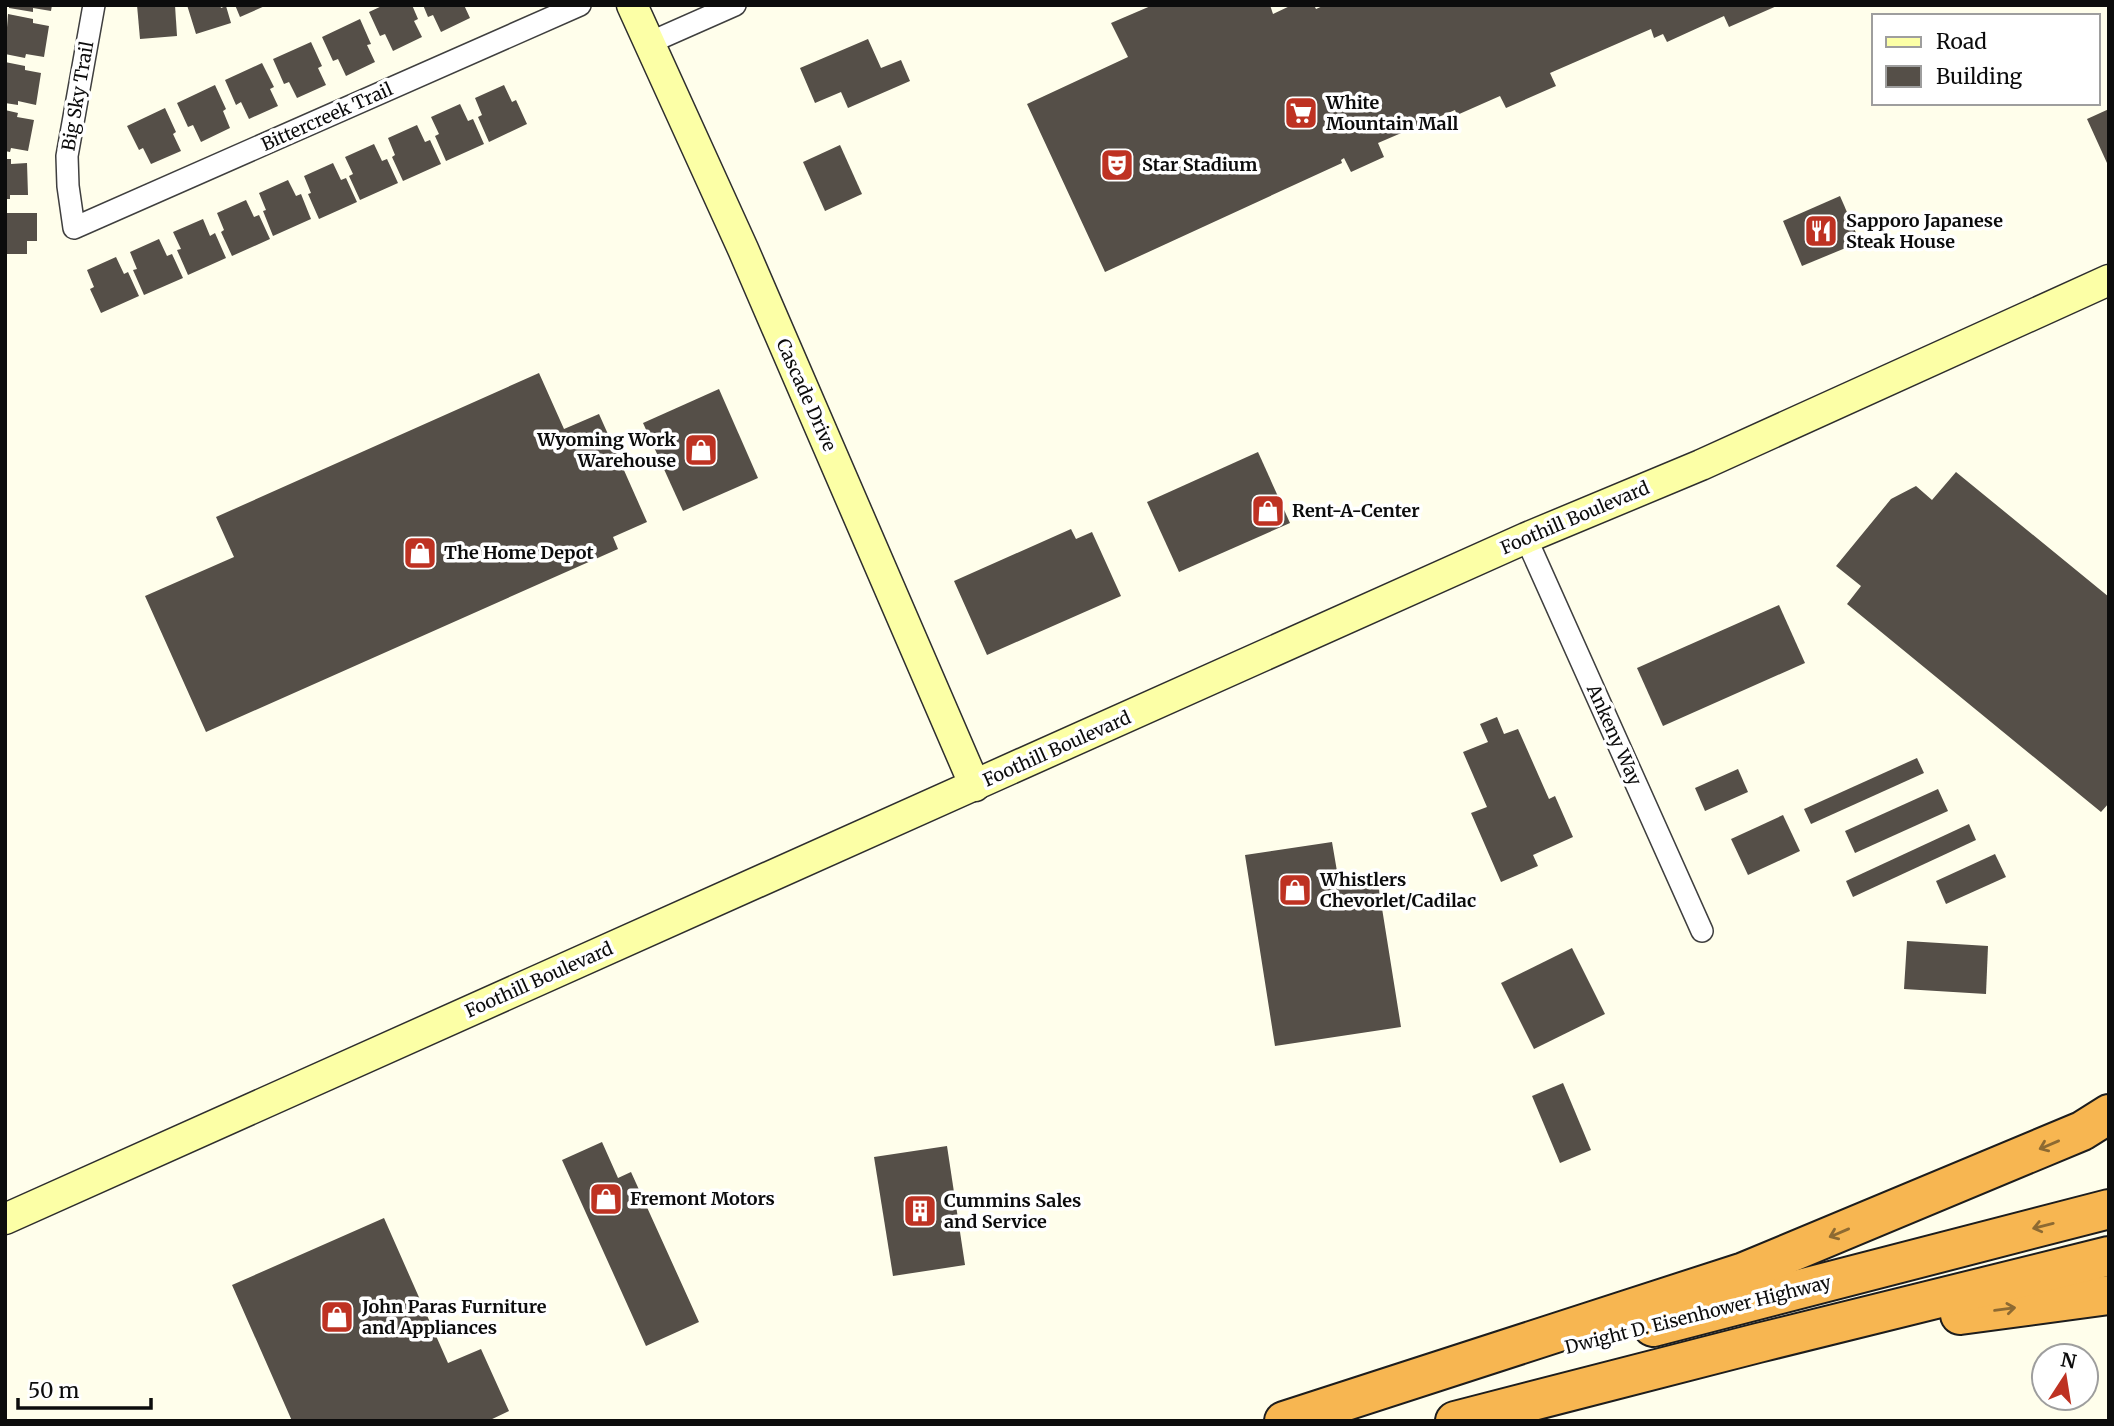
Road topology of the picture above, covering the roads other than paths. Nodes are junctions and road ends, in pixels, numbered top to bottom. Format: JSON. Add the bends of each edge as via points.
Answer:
{"nodes":[{"id":1,"x":94,"y":5,"type":"edge"},
{"id":2,"x":580,"y":5,"type":"edge"},
{"id":3,"x":632,"y":5,"type":"edge"},
{"id":4,"x":735,"y":5,"type":"edge"},
{"id":5,"x":649,"y":43,"type":"junction"},
{"id":6,"x":75,"y":228,"type":"joint"},
{"id":7,"x":2109,"y":280,"type":"edge"},
{"id":8,"x":1526,"y":538,"type":"junction"},
{"id":9,"x":975,"y":786,"type":"junction"},
{"id":10,"x":1702,"y":932,"type":"dead end"},
{"id":11,"x":2109,"y":1114,"type":"edge"},
{"id":12,"x":2109,"y":1209,"type":"edge"},
{"id":13,"x":5,"y":1219,"type":"edge"},
{"id":14,"x":2109,"y":1256,"type":"edge"},
{"id":15,"x":2109,"y":1295,"type":"edge"},
{"id":16,"x":1286,"y":1421,"type":"edge"},
{"id":17,"x":1457,"y":1421,"type":"edge"}],
"edges":[{"from":1,"to":6,"type":"street","name":"Big Sky Trail","via":[[67,156]]},
{"from":2,"to":6,"type":"street","name":"Bittercreek Trail"},
{"from":3,"to":5,"type":"street","name":"Cascade Drive"},
{"from":4,"to":5,"type":"street"},
{"from":5,"to":9,"type":"street","name":"Cascade Drive","via":[[743,248]]},
{"from":7,"to":8,"type":"street","name":"Foothill Boulevard","via":[[1701,465]]},
{"from":8,"to":9,"type":"street","name":"Foothill Boulevard"},
{"from":8,"to":10,"type":"street","name":"Ankeny Way"},
{"from":9,"to":13,"type":"street","name":"Foothill Boulevard"},
{"from":11,"to":16,"type":"highway","one_way":true,"via":[[2082,1131],[1744,1272]]},
{"from":12,"to":16,"type":"highway","name":"Dwight D. Eisenhower Highway","one_way":true},
{"from":14,"to":17,"type":"highway"},
{"from":17,"to":15,"type":"highway","one_way":true,"via":[[1899,1325]]}]}
